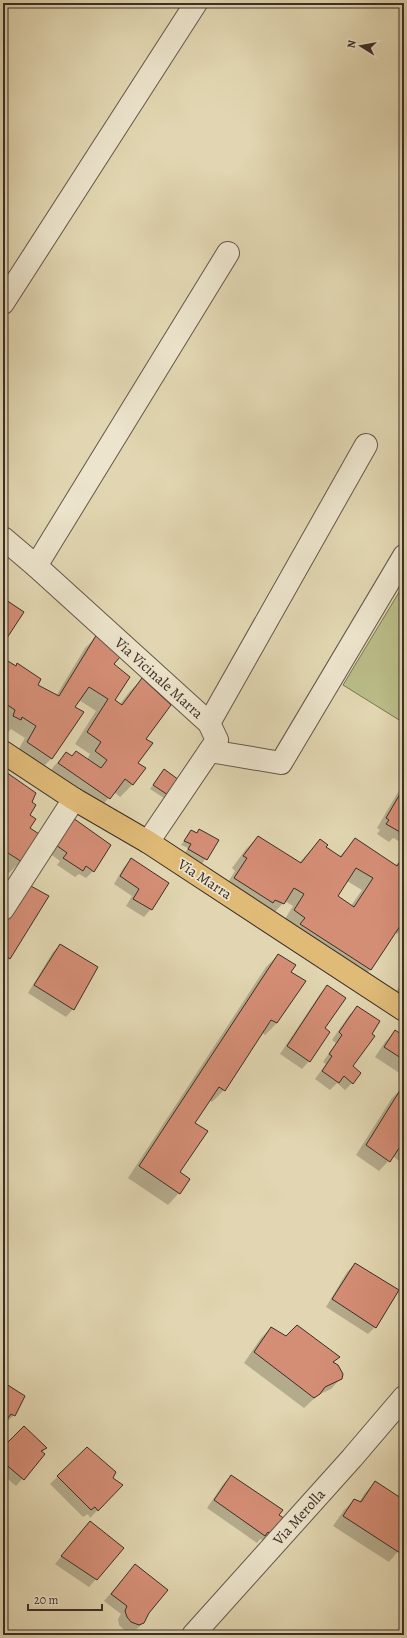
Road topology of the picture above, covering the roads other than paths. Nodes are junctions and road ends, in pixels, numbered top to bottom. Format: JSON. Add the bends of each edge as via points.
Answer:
{"nodes":[{"id":1,"x":196,"y":3,"type":"edge"},
{"id":2,"x":228,"y":253,"type":"dead end"},
{"id":3,"x":3,"y":303,"type":"edge"},
{"id":4,"x":366,"y":445,"type":"dead end"},
{"id":5,"x":3,"y":538,"type":"edge"},
{"id":6,"x":404,"y":556,"type":"edge"},
{"id":7,"x":36,"y":566,"type":"junction"},
{"id":8,"x":209,"y":723,"type":"junction"},
{"id":9,"x":210,"y":751,"type":"junction"},
{"id":10,"x":3,"y":752,"type":"edge"},
{"id":11,"x":74,"y":799,"type":"junction"},
{"id":12,"x":148,"y":842,"type":"junction"},
{"id":13,"x":3,"y":909,"type":"edge"},
{"id":14,"x":404,"y":1010,"type":"edge"},
{"id":15,"x":404,"y":1398,"type":"edge"},
{"id":16,"x":193,"y":1635,"type":"edge"}],
"edges":[{"from":1,"to":3,"type":"street"},
{"from":2,"to":7,"type":"street"},
{"from":4,"to":8,"type":"street"},
{"from":5,"to":7,"type":"street","name":"Via Vicinale Marra"},
{"from":6,"to":9,"type":"street","via":[[281,763]]},
{"from":7,"to":8,"type":"street","name":"Via Vicinale Marra"},
{"from":8,"to":9,"type":"street","name":"Via Vicinale Marra","via":[[217,740]]},
{"from":9,"to":12,"type":"street","name":"Via Vicinale Marra"},
{"from":10,"to":11,"type":"main road","name":"Via Marra"},
{"from":11,"to":12,"type":"main road","name":"Via Marra"},
{"from":11,"to":13,"type":"street"},
{"from":12,"to":14,"type":"main road","name":"Via Marra"},
{"from":15,"to":16,"type":"street","name":"Via Merolla"}]}
